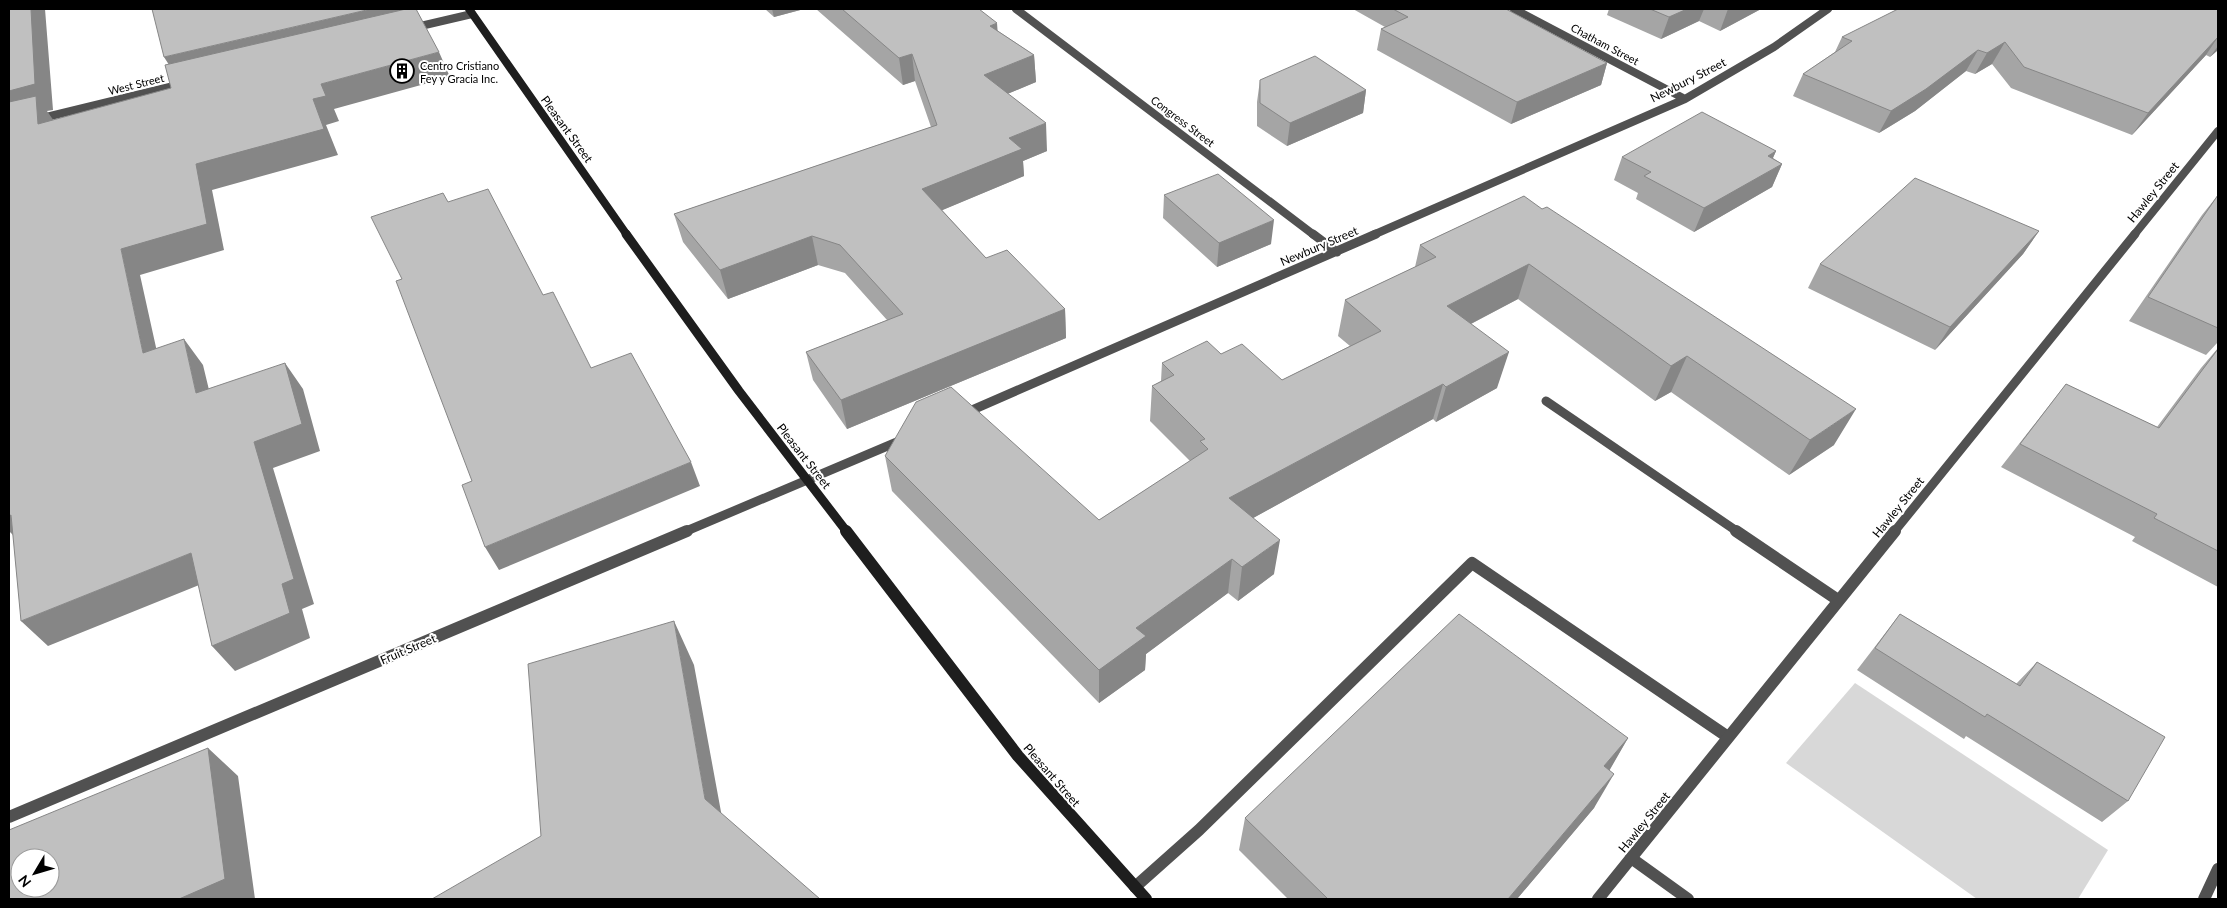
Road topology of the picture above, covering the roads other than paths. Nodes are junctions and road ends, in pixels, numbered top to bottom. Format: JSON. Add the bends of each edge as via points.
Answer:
{"nodes":[{"id":1,"x":1016,"y":9,"type":"edge"},
{"id":2,"x":1514,"y":9,"type":"edge"},
{"id":3,"x":1828,"y":9,"type":"edge"},
{"id":4,"x":471,"y":11,"type":"edge"},
{"id":5,"x":406,"y":30,"type":"edge"},
{"id":6,"x":192,"y":82,"type":"edge"},
{"id":7,"x":1685,"y":98,"type":"junction"},
{"id":8,"x":27,"y":121,"type":"edge"},
{"id":9,"x":2218,"y":131,"type":"edge"},
{"id":10,"x":1337,"y":252,"type":"junction"},
{"id":11,"x":1546,"y":401,"type":"dead end"},
{"id":12,"x":954,"y":418,"type":"edge"},
{"id":13,"x":909,"y":437,"type":"edge"},
{"id":14,"x":808,"y":481,"type":"junction"},
{"id":15,"x":1838,"y":600,"type":"junction"},
{"id":16,"x":1728,"y":737,"type":"junction"},
{"id":17,"x":9,"y":817,"type":"edge"},
{"id":18,"x":1631,"y":858,"type":"junction"},
{"id":19,"x":2218,"y":869,"type":"edge"},
{"id":20,"x":1135,"y":887,"type":"junction"},
{"id":21,"x":1146,"y":899,"type":"edge"},
{"id":22,"x":1598,"y":899,"type":"edge"},
{"id":23,"x":1688,"y":899,"type":"edge"},
{"id":24,"x":2204,"y":899,"type":"edge"}],
"edges":[{"from":1,"to":10,"type":"street","name":"Congress Street"},
{"from":2,"to":7,"type":"street","name":"Chatham Street"},
{"from":3,"to":7,"type":"street","name":"Newbury Street","via":[[1774,47]]},
{"from":4,"to":5,"type":"street"},
{"from":4,"to":14,"type":"main road","name":"Pleasant Street","via":[[564,148]]},
{"from":6,"to":8,"type":"street","name":"West Street"},
{"from":7,"to":10,"type":"street","name":"Newbury Street"},
{"from":9,"to":15,"type":"street","name":"Hawley Street"},
{"from":10,"to":12,"type":"street","name":"Newbury Street"},
{"from":11,"to":15,"type":"street"},
{"from":13,"to":14,"type":"street"},
{"from":14,"to":17,"type":"street","name":"Fruit Street"},
{"from":14,"to":20,"type":"main road","name":"Pleasant Street","via":[[1018,756]]},
{"from":15,"to":16,"type":"street","name":"Hawley Street"},
{"from":16,"to":18,"type":"street","name":"Hawley Street"},
{"from":16,"to":20,"type":"street","via":[[1472,562],[1199,830]]},
{"from":18,"to":22,"type":"street","name":"Hawley Street"},
{"from":18,"to":23,"type":"street"},
{"from":19,"to":24,"type":"street"},
{"from":20,"to":21,"type":"main road","name":"Pleasant Street"}]}
